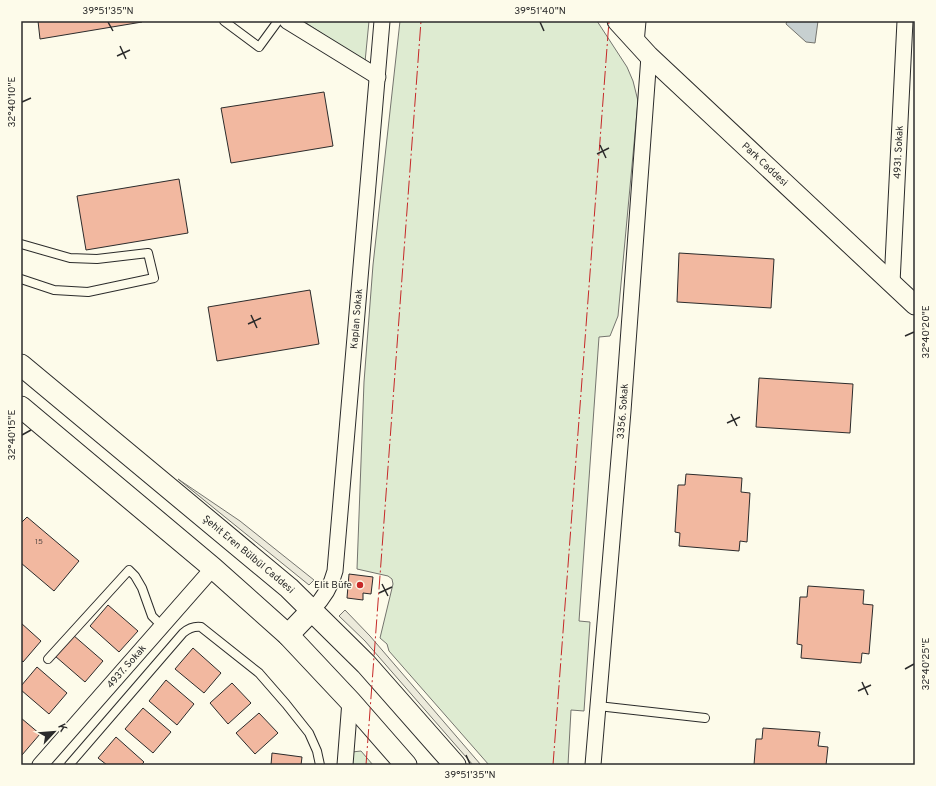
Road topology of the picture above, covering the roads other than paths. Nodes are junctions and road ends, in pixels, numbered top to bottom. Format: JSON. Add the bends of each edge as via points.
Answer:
{"nodes":[{"id":1,"x":224,"y":21,"type":"edge"},
{"id":2,"x":278,"y":21,"type":"edge"},
{"id":3,"x":287,"y":21,"type":"edge"},
{"id":4,"x":382,"y":21,"type":"edge"},
{"id":5,"x":616,"y":21,"type":"edge"},
{"id":6,"x":638,"y":21,"type":"edge"},
{"id":7,"x":905,"y":21,"type":"edge"},
{"id":8,"x":636,"y":43,"type":"junction"},
{"id":9,"x":649,"y":56,"type":"junction"},
{"id":10,"x":378,"y":77,"type":"junction"},
{"id":11,"x":21,"y":244,"type":"edge"},
{"id":12,"x":21,"y":279,"type":"edge"},
{"id":13,"x":892,"y":283,"type":"junction"},
{"id":14,"x":915,"y":305,"type":"edge"},
{"id":15,"x":21,"y":365,"type":"edge"},
{"id":16,"x":21,"y":408,"type":"edge"},
{"id":17,"x":213,"y":568,"type":"junction"},
{"id":18,"x":312,"y":610,"type":"junction"},
{"id":19,"x":162,"y":626,"type":"junction"},
{"id":20,"x":288,"y":635,"type":"junction"},
{"id":21,"x":48,"y":659,"type":"dead end"},
{"id":22,"x":350,"y":701,"type":"junction"},
{"id":23,"x":598,"y":706,"type":"junction"},
{"id":24,"x":705,"y":718,"type":"dead end"},
{"id":25,"x":40,"y":765,"type":"edge"},
{"id":26,"x":69,"y":765,"type":"edge"},
{"id":27,"x":320,"y":765,"type":"edge"},
{"id":28,"x":345,"y":765,"type":"edge"},
{"id":29,"x":406,"y":765,"type":"edge"},
{"id":30,"x":455,"y":765,"type":"edge"},
{"id":31,"x":593,"y":765,"type":"edge"}],
"edges":[{"from":1,"to":2,"type":"lane","via":[[259,47]]},
{"from":3,"to":10,"type":"street"},
{"from":4,"to":10,"type":"street","name":"Kaplan Sokak"},
{"from":5,"to":8,"type":"street","name":"Park Caddesi"},
{"from":6,"to":8,"type":"street"},
{"from":7,"to":13,"type":"street","name":"4931. Sokak"},
{"from":8,"to":9,"type":"street","name":"Park Caddesi"},
{"from":9,"to":13,"type":"street","name":"Park Caddesi"},
{"from":9,"to":23,"type":"street","name":"3356. Sokak"},
{"from":10,"to":18,"type":"street","name":"Kaplan Sokak","via":[[335,570],[325,595]]},
{"from":11,"to":12,"type":"lane","via":[[70,258],[97,259],[148,253],[154,278],[88,292],[54,290]]},
{"from":13,"to":14,"type":"street","name":"Park Caddesi"},
{"from":15,"to":18,"type":"main road","name":"Şehit Eren Bülbül Caddesi","via":[[289,588]]},
{"from":16,"to":17,"type":"main road"},
{"from":17,"to":19,"type":"street","name":"4937. Sokak"},
{"from":17,"to":20,"type":"main road"},
{"from":18,"to":20,"type":"main road"},
{"from":18,"to":30,"type":"main road","name":"Şehit Eren Bülbül Caddesi","via":[[366,664]]},
{"from":19,"to":21,"type":"lane","via":[[152,616],[142,588],[129,570]]},
{"from":19,"to":25,"type":"street","name":"4937. Sokak"},
{"from":20,"to":22,"type":"main road"},
{"from":22,"to":28,"type":"street"},
{"from":22,"to":29,"type":"main road"},
{"from":23,"to":24,"type":"lane"},
{"from":23,"to":31,"type":"street","name":"3356. Sokak"},
{"from":26,"to":27,"type":"lane","via":[[183,633],[188,629],[201,627],[260,673],[309,733]]}]}
